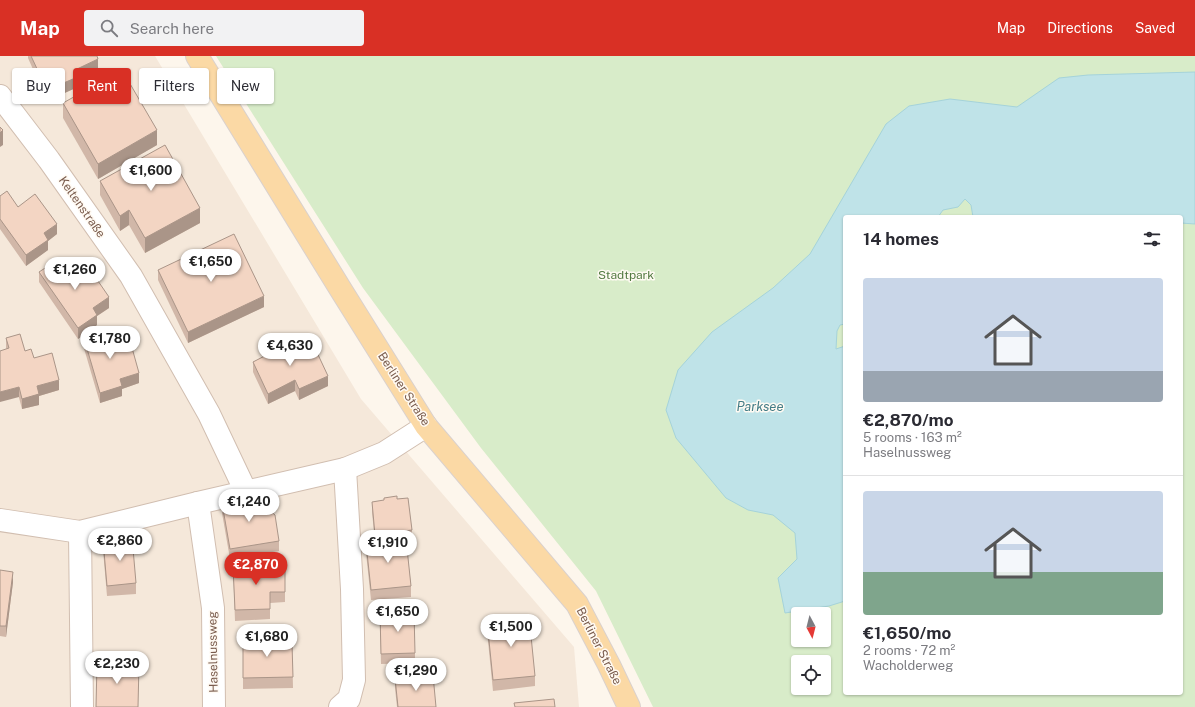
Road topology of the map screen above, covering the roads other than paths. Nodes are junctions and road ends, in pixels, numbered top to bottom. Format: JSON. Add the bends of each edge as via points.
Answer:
{"nodes":[{"id":1,"x":197,"y":56,"type":"edge"},
{"id":2,"x":0,"y":96,"type":"edge"},
{"id":3,"x":426,"y":426,"type":"junction"},
{"id":4,"x":345,"y":469,"type":"junction"},
{"id":5,"x":246,"y":492,"type":"junction"},
{"id":6,"x":198,"y":503,"type":"junction"},
{"id":7,"x":0,"y":520,"type":"edge"},
{"id":8,"x":80,"y":532,"type":"junction"},
{"id":9,"x":82,"y":707,"type":"edge"},
{"id":10,"x":214,"y":707,"type":"edge"},
{"id":11,"x":340,"y":707,"type":"edge"},
{"id":12,"x":629,"y":707,"type":"edge"}],
"edges":[{"from":1,"to":3,"type":"main road","name":"Berliner Straße"},
{"from":2,"to":5,"type":"street","name":"Keltenstraße","via":[[131,276],[209,414]]},
{"from":3,"to":4,"type":"street","via":[[384,453]]},
{"from":3,"to":12,"type":"main road","name":"Berliner Straße","via":[[577,604]]},
{"from":4,"to":5,"type":"street"},
{"from":4,"to":11,"type":"street","via":[[354,680],[349,699]]},
{"from":5,"to":6,"type":"street"},
{"from":6,"to":8,"type":"street"},
{"from":6,"to":10,"type":"street","name":"Haselnussweg","via":[[213,608]]},
{"from":7,"to":8,"type":"street"},
{"from":8,"to":9,"type":"street"}]}
